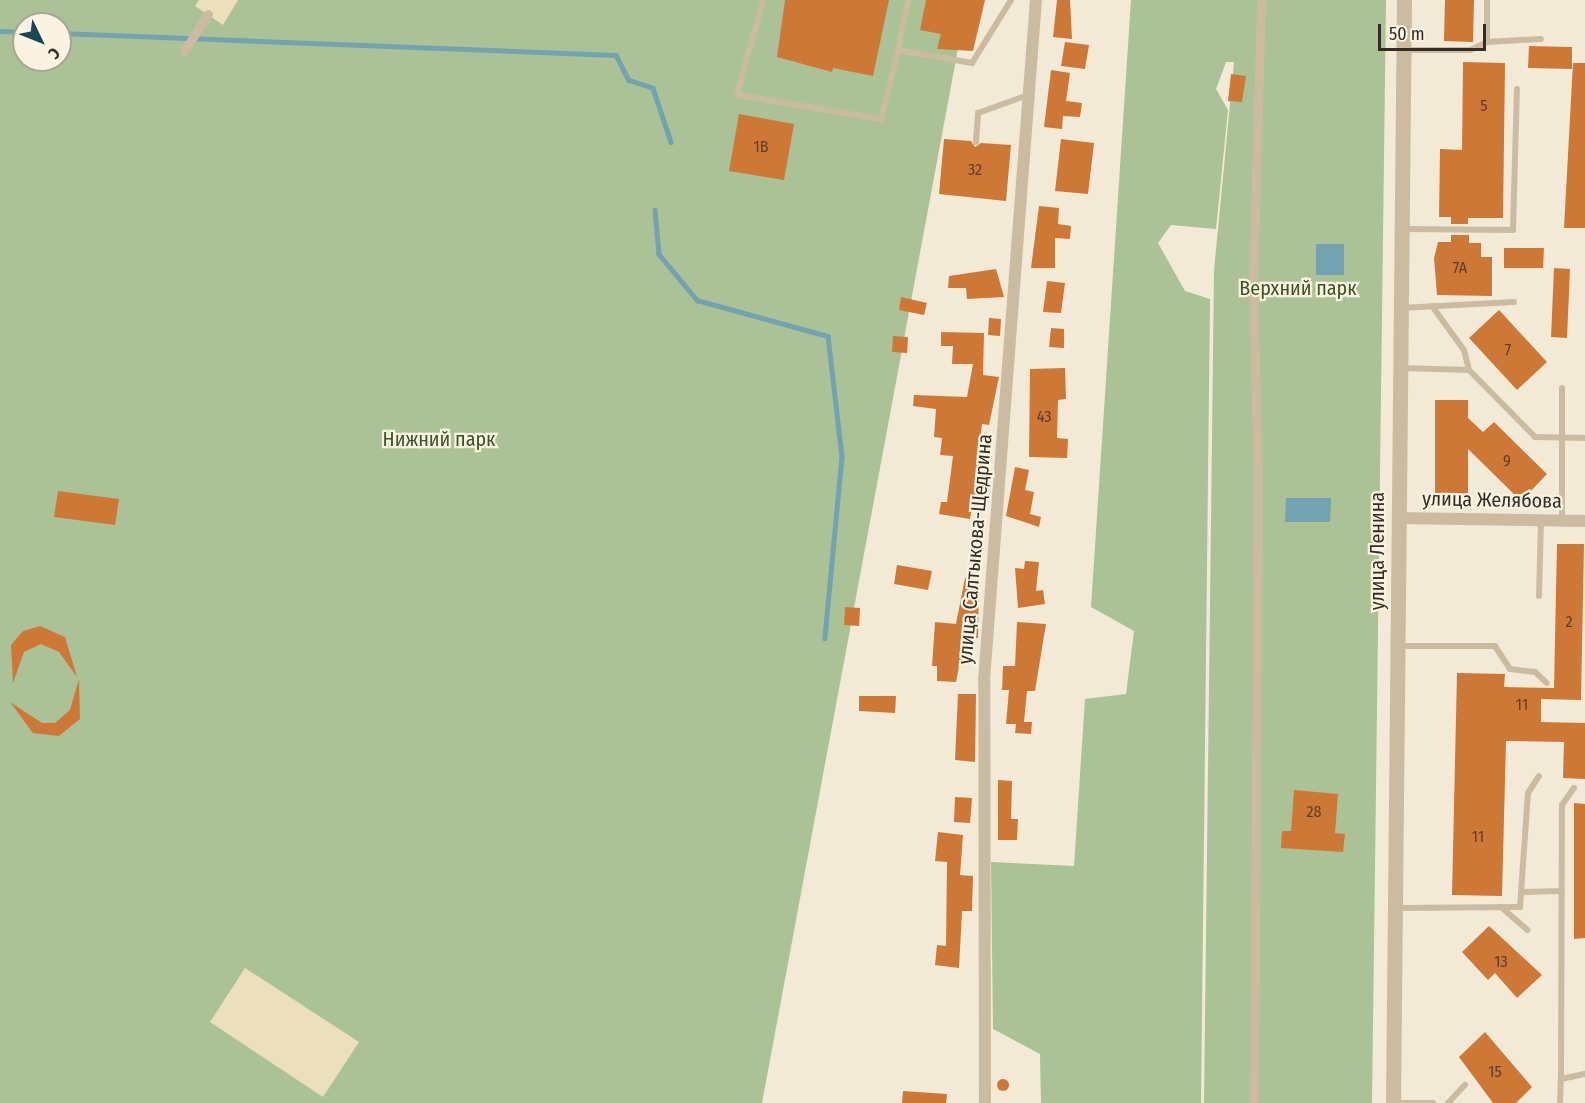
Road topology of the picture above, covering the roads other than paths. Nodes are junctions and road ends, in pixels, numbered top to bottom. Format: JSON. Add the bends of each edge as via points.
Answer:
{"nodes":[{"id":1,"x":763,"y":0,"type":"edge"},
{"id":2,"x":908,"y":0,"type":"edge"},
{"id":3,"x":1011,"y":0,"type":"edge"},
{"id":4,"x":1036,"y":0,"type":"edge"},
{"id":5,"x":1262,"y":0,"type":"edge"},
{"id":6,"x":1404,"y":0,"type":"edge"},
{"id":7,"x":1487,"y":0,"type":"edge"},
{"id":8,"x":208,"y":14,"type":"dead end"},
{"id":9,"x":1541,"y":39,"type":"dead end"},
{"id":10,"x":1487,"y":42,"type":"junction"},
{"id":11,"x":898,"y":50,"type":"junction"},
{"id":12,"x":1403,"y":50,"type":"junction"},
{"id":13,"x":184,"y":51,"type":"dead end"},
{"id":14,"x":1517,"y":89,"type":"dead end"},
{"id":15,"x":1029,"y":95,"type":"junction"},
{"id":16,"x":976,"y":142,"type":"dead end"},
{"id":17,"x":1401,"y":229,"type":"junction"},
{"id":18,"x":1514,"y":302,"type":"dead end"},
{"id":19,"x":1432,"y":306,"type":"junction"},
{"id":20,"x":1400,"y":308,"type":"junction"},
{"id":21,"x":1400,"y":368,"type":"junction"},
{"id":22,"x":1469,"y":370,"type":"junction"},
{"id":23,"x":1562,"y":388,"type":"dead end"},
{"id":24,"x":1561,"y":437,"type":"junction"},
{"id":25,"x":1585,"y":438,"type":"edge"},
{"id":26,"x":1398,"y":518,"type":"junction"},
{"id":27,"x":1541,"y":521,"type":"junction"},
{"id":28,"x":1562,"y":521,"type":"junction"},
{"id":29,"x":1585,"y":521,"type":"edge"},
{"id":30,"x":1539,"y":596,"type":"dead end"},
{"id":31,"x":1398,"y":646,"type":"junction"},
{"id":32,"x":1546,"y":683,"type":"dead end"},
{"id":33,"x":1539,"y":776,"type":"dead end"},
{"id":34,"x":1574,"y":788,"type":"dead end"},
{"id":35,"x":1562,"y":891,"type":"junction"},
{"id":36,"x":1521,"y":892,"type":"junction"},
{"id":37,"x":1501,"y":907,"type":"junction"},
{"id":38,"x":1395,"y":908,"type":"junction"},
{"id":39,"x":1527,"y":930,"type":"dead end"},
{"id":40,"x":1585,"y":1074,"type":"edge"},
{"id":41,"x":1561,"y":1079,"type":"junction"},
{"id":42,"x":1465,"y":1085,"type":"dead end"},
{"id":43,"x":985,"y":1103,"type":"edge"},
{"id":44,"x":1254,"y":1103,"type":"edge"},
{"id":45,"x":1394,"y":1103,"type":"edge"},
{"id":46,"x":1433,"y":1103,"type":"edge"},
{"id":47,"x":1448,"y":1103,"type":"edge"},
{"id":48,"x":1560,"y":1103,"type":"edge"}],
"edges":[{"from":1,"to":11,"type":"lane","via":[[737,95],[881,119]]},
{"from":2,"to":11,"type":"lane"},
{"from":3,"to":11,"type":"lane","via":[[972,63]]},
{"from":4,"to":15,"type":"street","name":"улица Салтыкова-Щедрина"},
{"from":5,"to":44,"type":"street","via":[[1253,287],[1258,485]]},
{"from":6,"to":12,"type":"street","name":"улица Ленина"},
{"from":7,"to":10,"type":"lane"},
{"from":8,"to":13,"type":"street"},
{"from":9,"to":10,"type":"lane"},
{"from":10,"to":12,"type":"lane","via":[[1470,50]]},
{"from":12,"to":17,"type":"street","name":"улица Ленина"},
{"from":14,"to":17,"type":"lane","via":[[1513,230]]},
{"from":15,"to":16,"type":"lane","via":[[978,113]]},
{"from":15,"to":43,"type":"street","name":"улица Салтыкова-Щедрина","via":[[984,680]]},
{"from":17,"to":20,"type":"street","name":"улица Ленина"},
{"from":18,"to":19,"type":"lane"},
{"from":19,"to":20,"type":"lane"},
{"from":19,"to":22,"type":"lane","via":[[1464,350]]},
{"from":20,"to":21,"type":"street","name":"улица Ленина"},
{"from":21,"to":22,"type":"lane"},
{"from":21,"to":26,"type":"street","name":"улица Ленина"},
{"from":22,"to":24,"type":"lane","via":[[1535,437]]},
{"from":23,"to":24,"type":"lane"},
{"from":24,"to":25,"type":"lane"},
{"from":24,"to":28,"type":"lane"},
{"from":26,"to":27,"type":"street","name":"улица Желябова"},
{"from":26,"to":31,"type":"street","name":"улица Ленина"},
{"from":27,"to":28,"type":"street","name":"улица Желябова"},
{"from":27,"to":30,"type":"lane"},
{"from":28,"to":29,"type":"street","name":"улица Желябова"},
{"from":31,"to":32,"type":"lane","via":[[1495,646],[1510,669],[1535,672]]},
{"from":31,"to":38,"type":"street","name":"улица Ленина"},
{"from":33,"to":36,"type":"lane","via":[[1528,793]]},
{"from":34,"to":35,"type":"lane","via":[[1562,805]]},
{"from":35,"to":36,"type":"lane"},
{"from":35,"to":41,"type":"lane"},
{"from":36,"to":37,"type":"lane","via":[[1520,907]]},
{"from":37,"to":38,"type":"lane"},
{"from":37,"to":39,"type":"lane"},
{"from":38,"to":45,"type":"street","name":"улица Ленина"},
{"from":40,"to":41,"type":"lane"},
{"from":41,"to":48,"type":"lane"},
{"from":42,"to":47,"type":"lane"},
{"from":45,"to":46,"type":"lane"}]}
